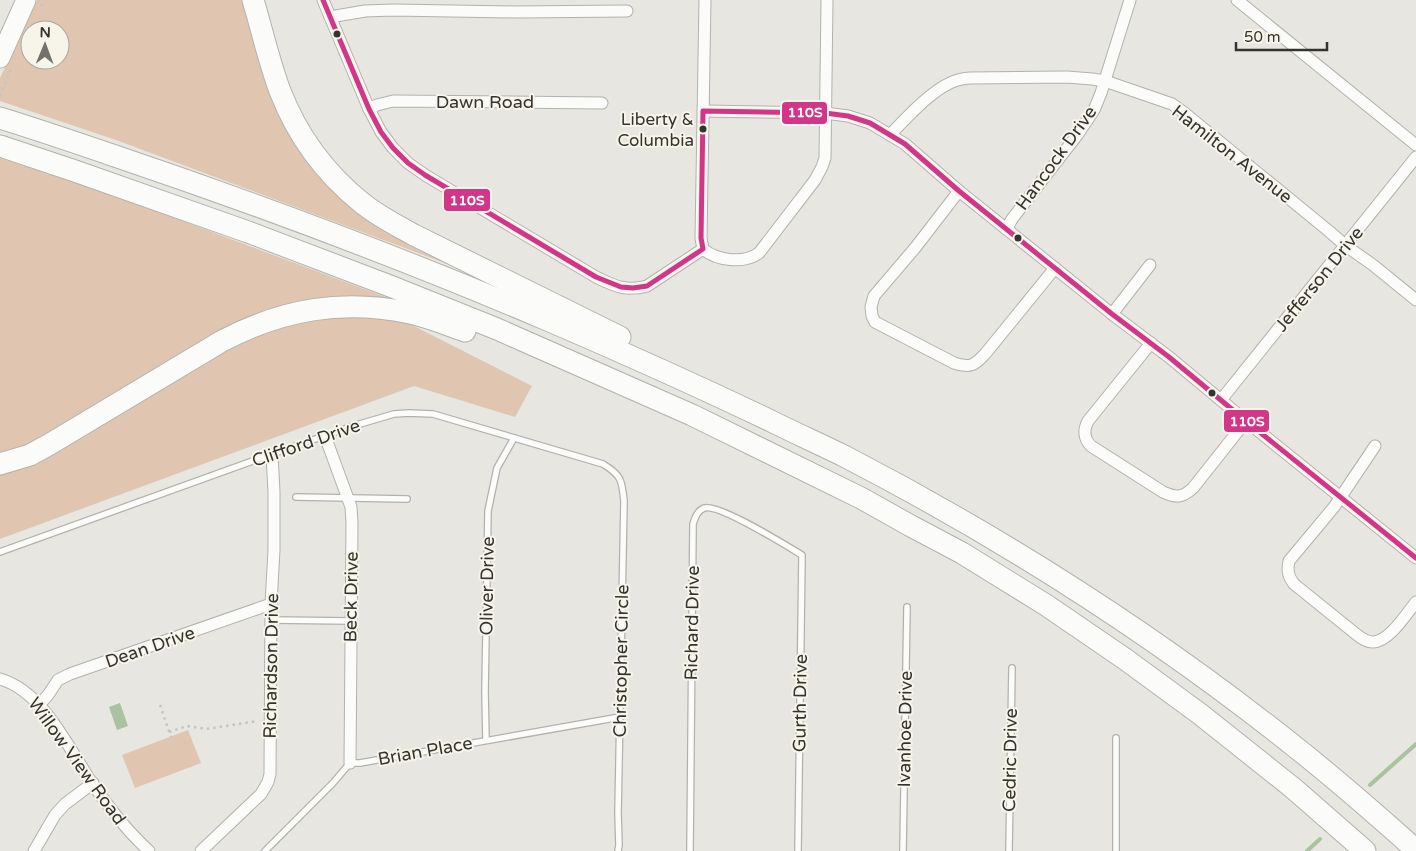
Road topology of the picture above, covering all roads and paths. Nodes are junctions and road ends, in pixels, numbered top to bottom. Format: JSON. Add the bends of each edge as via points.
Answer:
{"nodes":[{"id":1,"x":26,"y":0,"type":"edge"},
{"id":2,"x":253,"y":0,"type":"edge"},
{"id":3,"x":323,"y":0,"type":"edge"},
{"id":4,"x":705,"y":0,"type":"edge"},
{"id":5,"x":827,"y":0,"type":"edge"},
{"id":6,"x":1130,"y":0,"type":"edge"},
{"id":7,"x":1237,"y":0,"type":"edge"},
{"id":8,"x":627,"y":11,"type":"dead end"},
{"id":9,"x":330,"y":17,"type":"junction"},
{"id":10,"x":0,"y":58,"type":"edge"},
{"id":11,"x":1105,"y":81,"type":"junction"},
{"id":12,"x":602,"y":103,"type":"dead end"},
{"id":13,"x":369,"y":109,"type":"junction"},
{"id":14,"x":703,"y":111,"type":"junction"},
{"id":15,"x":825,"y":113,"type":"junction"},
{"id":16,"x":8,"y":120,"type":"edge"},
{"id":17,"x":890,"y":135,"type":"junction"},
{"id":18,"x":1416,"y":145,"type":"edge"},
{"id":19,"x":2,"y":146,"type":"edge"},
{"id":20,"x":1416,"y":157,"type":"edge"},
{"id":21,"x":959,"y":191,"type":"junction"},
{"id":22,"x":1007,"y":228,"type":"junction"},
{"id":23,"x":1346,"y":246,"type":"junction"},
{"id":24,"x":703,"y":249,"type":"junction"},
{"id":25,"x":1150,"y":265,"type":"dead end"},
{"id":26,"x":1055,"y":268,"type":"junction"},
{"id":27,"x":1416,"y":300,"type":"edge"},
{"id":28,"x":1112,"y":314,"type":"junction"},
{"id":29,"x":1151,"y":343,"type":"junction"},
{"id":30,"x":1221,"y":400,"type":"junction"},
{"id":31,"x":730,"y":402,"type":"junction"},
{"id":32,"x":692,"y":415,"type":"junction"},
{"id":33,"x":1246,"y":421,"type":"junction"},
{"id":34,"x":325,"y":436,"type":"junction"},
{"id":35,"x":514,"y":438,"type":"junction"},
{"id":36,"x":1375,"y":446,"type":"dead end"},
{"id":37,"x":272,"y":454,"type":"junction"},
{"id":38,"x":0,"y":464,"type":"edge"},
{"id":39,"x":616,"y":474,"type":"joint"},
{"id":40,"x":1340,"y":497,"type":"junction"},
{"id":41,"x":296,"y":498,"type":"dead end"},
{"id":42,"x":347,"y":498,"type":"junction"},
{"id":43,"x":407,"y":499,"type":"dead end"},
{"id":44,"x":0,"y":552,"type":"edge"},
{"id":45,"x":802,"y":555,"type":"joint"},
{"id":46,"x":1416,"y":558,"type":"edge"},
{"id":47,"x":1416,"y":602,"type":"edge"},
{"id":48,"x":271,"y":604,"type":"junction"},
{"id":49,"x":906,"y":607,"type":"dead end"},
{"id":50,"x":271,"y":620,"type":"junction"},
{"id":51,"x":351,"y":621,"type":"junction"},
{"id":52,"x":1012,"y":668,"type":"dead end"},
{"id":53,"x":0,"y":679,"type":"edge"},
{"id":54,"x":39,"y":704,"type":"junction"},
{"id":55,"x":160,"y":706,"type":"dead end"},
{"id":56,"x":620,"y":717,"type":"junction"},
{"id":57,"x":271,"y":719,"type":"junction"},
{"id":58,"x":170,"y":732,"type":"junction"},
{"id":59,"x":171,"y":737,"type":"dead end"},
{"id":60,"x":1116,"y":738,"type":"dead end"},
{"id":61,"x":486,"y":740,"type":"junction"},
{"id":62,"x":350,"y":763,"type":"junction"},
{"id":63,"x":93,"y":784,"type":"junction"},
{"id":64,"x":1416,"y":850,"type":"edge"},
{"id":65,"x":34,"y":851,"type":"edge"},
{"id":66,"x":149,"y":851,"type":"edge"},
{"id":67,"x":201,"y":851,"type":"edge"},
{"id":68,"x":264,"y":851,"type":"edge"},
{"id":69,"x":618,"y":851,"type":"edge"},
{"id":70,"x":690,"y":851,"type":"edge"},
{"id":71,"x":798,"y":851,"type":"edge"},
{"id":72,"x":903,"y":851,"type":"edge"},
{"id":73,"x":1009,"y":851,"type":"edge"},
{"id":74,"x":1116,"y":851,"type":"edge"},
{"id":75,"x":1365,"y":851,"type":"edge"}],
"edges":[{"from":1,"to":10,"type":"main road"},
{"from":2,"to":31,"type":"highway","via":[[280,91],[292,116],[319,160],[362,203],[414,235],[630,342]]},
{"from":3,"to":9,"type":"street"},
{"from":4,"to":14,"type":"street"},
{"from":5,"to":15,"type":"street"},
{"from":6,"to":11,"type":"street","name":"Hancock Drive"},
{"from":7,"to":18,"type":"street"},
{"from":8,"to":9,"type":"street","via":[[366,10]]},
{"from":9,"to":13,"type":"street"},
{"from":11,"to":17,"type":"street","name":"Hamilton Avenue","via":[[1067,77],[957,80],[935,92]]},
{"from":11,"to":22,"type":"street","name":"Hancock Drive","via":[[1094,110]]},
{"from":11,"to":23,"type":"street","name":"Hamilton Avenue","via":[[1172,104]]},
{"from":12,"to":13,"type":"street","name":"Dawn Road","via":[[393,101]]},
{"from":13,"to":24,"type":"street","via":[[381,132],[408,163],[613,285],[625,289],[648,286]]},
{"from":14,"to":15,"type":"street"},
{"from":14,"to":24,"type":"street"},
{"from":15,"to":17,"type":"street","via":[[870,123]]},
{"from":15,"to":24,"type":"street","via":[[822,167],[759,253],[747,259],[733,260],[716,257]]},
{"from":16,"to":31,"type":"highway","via":[[214,189],[384,253],[623,353]]},
{"from":17,"to":21,"type":"street"},
{"from":19,"to":32,"type":"highway","via":[[248,232],[390,286]]},
{"from":20,"to":23,"type":"street","name":"Jefferson Drive"},
{"from":21,"to":22,"type":"street"},
{"from":21,"to":26,"type":"street","via":[[874,296],[871,307],[875,322],[954,363],[972,366],[986,354]]},
{"from":22,"to":26,"type":"street"},
{"from":23,"to":27,"type":"street","name":"Hamilton Avenue"},
{"from":23,"to":30,"type":"street","name":"Jefferson Drive"},
{"from":25,"to":28,"type":"street"},
{"from":26,"to":28,"type":"street"},
{"from":28,"to":29,"type":"street"},
{"from":29,"to":30,"type":"street"},
{"from":29,"to":33,"type":"street","via":[[1085,426],[1085,436],[1091,446],[1163,492],[1180,496],[1193,488]]},
{"from":30,"to":33,"type":"street"},
{"from":31,"to":64,"type":"highway","via":[[928,501],[1160,646],[1351,793]]},
{"from":32,"to":38,"type":"highway","via":[[437,321],[384,309],[319,308],[294,312],[242,330],[50,444],[30,455]]},
{"from":32,"to":75,"type":"highway","via":[[861,498],[1046,605],[1200,714]]},
{"from":33,"to":40,"type":"street"},
{"from":34,"to":35,"type":"lane","name":"Clifford Drive","via":[[394,414],[420,412]]},
{"from":34,"to":37,"type":"lane","name":"Clifford Drive"},
{"from":34,"to":42,"type":"street","name":"Beck Drive"},
{"from":35,"to":39,"type":"lane","name":"Clifford Drive","via":[[603,464]]},
{"from":35,"to":61,"type":"lane","name":"Oliver Drive","via":[[497,468],[488,510]]},
{"from":36,"to":40,"type":"street"},
{"from":37,"to":44,"type":"lane","name":"Clifford Drive"},
{"from":37,"to":48,"type":"street","name":"Richardson Drive","via":[[274,550]]},
{"from":39,"to":56,"type":"lane","name":"Christopher Circle","via":[[622,484],[624,501]]},
{"from":40,"to":46,"type":"street"},
{"from":40,"to":47,"type":"street","via":[[1290,561],[1288,576],[1356,634],[1372,642],[1388,636]]},
{"from":41,"to":42,"type":"lane"},
{"from":42,"to":43,"type":"lane"},
{"from":42,"to":51,"type":"street","name":"Beck Drive","via":[[352,523]]},
{"from":45,"to":70,"type":"lane","name":"Richard Drive","via":[[712,508],[701,510],[696,516],[693,524]]},
{"from":45,"to":71,"type":"lane","name":"Gurth Drive"},
{"from":48,"to":50,"type":"street","name":"Richardson Drive"},
{"from":48,"to":54,"type":"street","name":"Dean Drive","via":[[70,674],[58,680]]},
{"from":49,"to":72,"type":"lane","name":"Ivanhoe Drive"},
{"from":50,"to":51,"type":"lane"},
{"from":50,"to":57,"type":"street","name":"Richardson Drive"},
{"from":51,"to":62,"type":"street","name":"Beck Drive"},
{"from":52,"to":73,"type":"lane","name":"Cedric Drive"},
{"from":53,"to":54,"type":"street","name":"Willow View Road","via":[[18,687]]},
{"from":54,"to":63,"type":"street","name":"Willow View Road"},
{"from":55,"to":58,"type":"path"},
{"from":56,"to":61,"type":"lane","name":"Brian Place"},
{"from":56,"to":69,"type":"lane","name":"Christopher Circle"},
{"from":57,"to":58,"type":"path","via":[[206,729],[186,726]]},
{"from":57,"to":67,"type":"street","name":"Richardson Drive","via":[[268,782],[261,794]]},
{"from":58,"to":59,"type":"path"},
{"from":60,"to":74,"type":"lane"},
{"from":61,"to":62,"type":"lane","name":"Brian Place"},
{"from":62,"to":68,"type":"lane"},
{"from":63,"to":65,"type":"street","via":[[55,815]]},
{"from":63,"to":66,"type":"street","name":"Willow View Road","via":[[116,817]]}]}
